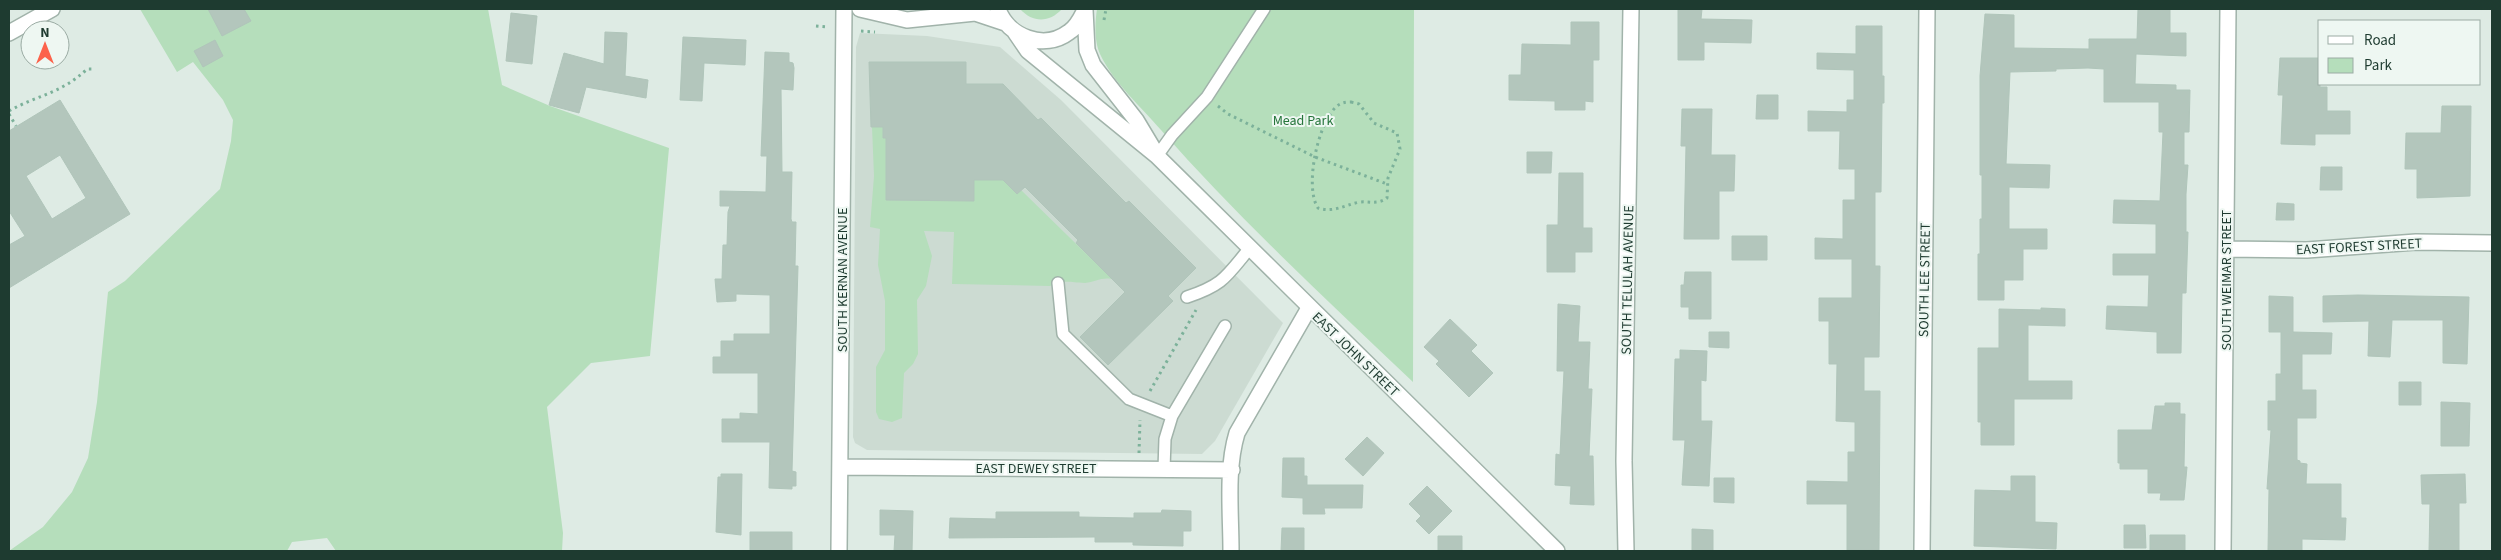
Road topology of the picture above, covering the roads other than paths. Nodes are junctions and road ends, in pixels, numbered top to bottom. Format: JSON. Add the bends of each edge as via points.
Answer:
{"nodes":[{"id":1,"x":52,"y":9,"type":"edge"},
{"id":2,"x":844,"y":9,"type":"edge"},
{"id":3,"x":869,"y":9,"type":"edge"},
{"id":4,"x":998,"y":9,"type":"edge"},
{"id":5,"x":1264,"y":9,"type":"edge"},
{"id":6,"x":1631,"y":9,"type":"edge"},
{"id":7,"x":1927,"y":9,"type":"edge"},
{"id":8,"x":2228,"y":9,"type":"edge"},
{"id":9,"x":1086,"y":10,"type":"edge"},
{"id":10,"x":1010,"y":28,"type":"junction"},
{"id":11,"x":9,"y":34,"type":"edge"},
{"id":12,"x":1157,"y":156,"type":"junction"},
{"id":13,"x":2492,"y":243,"type":"edge"},
{"id":14,"x":1249,"y":249,"type":"junction"},
{"id":15,"x":2226,"y":249,"type":"junction"},
{"id":16,"x":1058,"y":283,"type":"dead end"},
{"id":17,"x":1187,"y":297,"type":"road end"},
{"id":18,"x":1309,"y":308,"type":"junction"},
{"id":19,"x":1225,"y":326,"type":"dead end"},
{"id":20,"x":1172,"y":416,"type":"junction"},
{"id":21,"x":840,"y":467,"type":"junction"},
{"id":22,"x":1164,"y":469,"type":"junction"},
{"id":23,"x":1232,"y":470,"type":"junction"},
{"id":24,"x":840,"y":551,"type":"edge"},
{"id":25,"x":1231,"y":551,"type":"edge"},
{"id":26,"x":1557,"y":551,"type":"edge"},
{"id":27,"x":1626,"y":551,"type":"edge"},
{"id":28,"x":1922,"y":551,"type":"edge"},
{"id":29,"x":2224,"y":551,"type":"edge"}],
"edges":[{"from":1,"to":11,"type":"street"},
{"from":2,"to":21,"type":"street","name":"SOUTH KERNAN AVENUE"},
{"from":3,"to":10,"type":"street","via":[[891,18],[907,20],[975,14]]},
{"from":4,"to":10,"type":"street","name":"EAST JOHN STREET"},
{"from":5,"to":12,"type":"lane","via":[[1207,97]]},
{"from":6,"to":27,"type":"street","name":"SOUTH TELULAH AVENUE","via":[[1624,460]]},
{"from":7,"to":28,"type":"street","name":"SOUTH LEE STREET"},
{"from":8,"to":15,"type":"street","name":"SOUTH WEIMAR STREET"},
{"from":9,"to":10,"type":"street","via":[[1069,33],[1056,39],[1028,39]]},
{"from":9,"to":12,"type":"street","name":"EAST JOHN STREET","via":[[1087,45],[1093,65],[1136,120]]},
{"from":10,"to":12,"type":"street","name":"EAST JOHN STREET","via":[[1028,51]]},
{"from":12,"to":14,"type":"street","name":"EAST JOHN STREET"},
{"from":13,"to":15,"type":"street","name":"EAST FOREST STREET","via":[[2416,242],[2307,250]]},
{"from":14,"to":17,"type":"lane","via":[[1225,279],[1212,288]]},
{"from":14,"to":18,"type":"street","name":"EAST JOHN STREET"},
{"from":15,"to":29,"type":"street","name":"SOUTH WEIMAR STREET"},
{"from":16,"to":20,"type":"lane","via":[[1063,334],[1129,398]]},
{"from":18,"to":23,"type":"street","via":[[1237,433]]},
{"from":18,"to":26,"type":"street","name":"EAST JOHN STREET"},
{"from":19,"to":20,"type":"lane"},
{"from":20,"to":22,"type":"lane","via":[[1165,439]]},
{"from":21,"to":22,"type":"street","name":"EAST DEWEY STREET"},
{"from":21,"to":24,"type":"street","name":"SOUTH KERNAN AVENUE"},
{"from":22,"to":23,"type":"street","name":"EAST DEWEY STREET"},
{"from":23,"to":25,"type":"street"}]}
